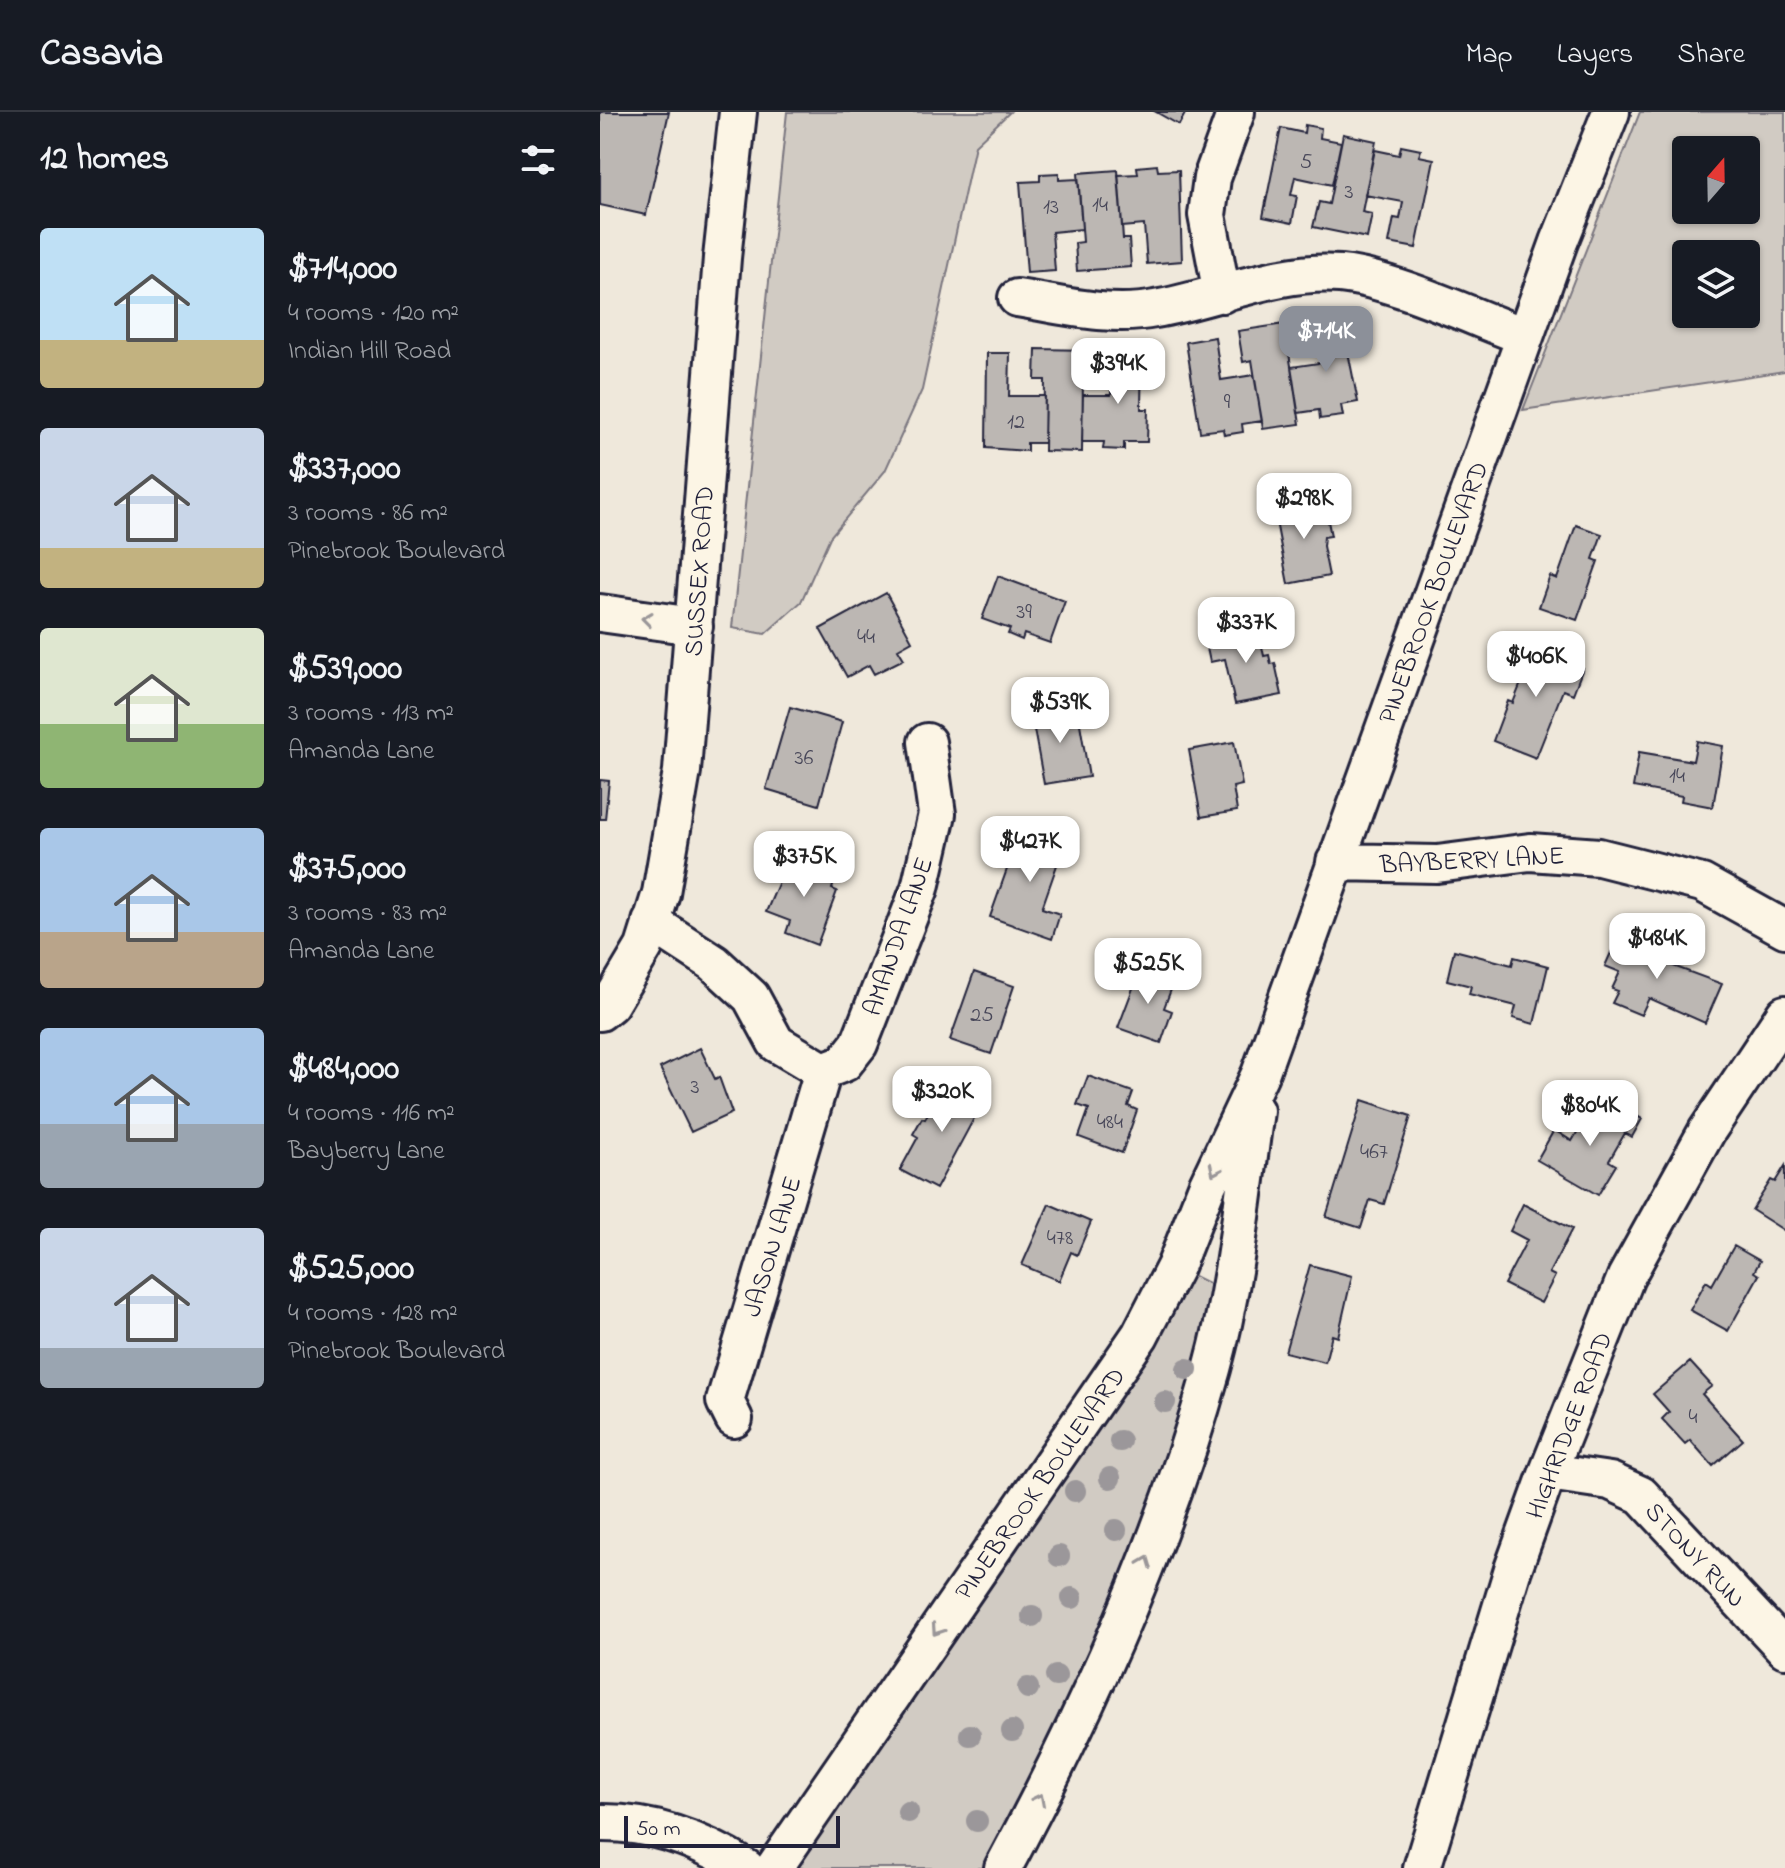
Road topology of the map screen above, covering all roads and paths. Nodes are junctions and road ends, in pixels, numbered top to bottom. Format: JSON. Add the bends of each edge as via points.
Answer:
{"nodes":[{"id":1,"x":738,"y":112,"type":"edge"},
{"id":2,"x":1236,"y":112,"type":"edge"},
{"id":3,"x":1611,"y":112,"type":"edge"},
{"id":4,"x":1222,"y":294,"type":"junction"},
{"id":5,"x":1017,"y":298,"type":"dead end"},
{"id":6,"x":1524,"y":336,"type":"junction"},
{"id":7,"x":600,"y":613,"type":"edge"},
{"id":8,"x":694,"y":626,"type":"junction"},
{"id":9,"x":927,"y":742,"type":"dead end"},
{"id":10,"x":1335,"y":862,"type":"junction"},
{"id":11,"x":651,"y":922,"type":"junction"},
{"id":12,"x":1785,"y":929,"type":"edge"},
{"id":13,"x":600,"y":1012,"type":"edge"},
{"id":14,"x":1785,"y":1014,"type":"edge"},
{"id":15,"x":823,"y":1071,"type":"junction"},
{"id":16,"x":1260,"y":1074,"type":"junction"},
{"id":17,"x":1175,"y":1267,"type":"junction"},
{"id":18,"x":1230,"y":1288,"type":"junction"},
{"id":19,"x":734,"y":1419,"type":"dead end"},
{"id":20,"x":1548,"y":1472,"type":"junction"},
{"id":21,"x":1785,"y":1649,"type":"edge"},
{"id":22,"x":600,"y":1823,"type":"edge"},
{"id":23,"x":746,"y":1868,"type":"edge"},
{"id":24,"x":774,"y":1868,"type":"edge"},
{"id":25,"x":1003,"y":1868,"type":"edge"},
{"id":26,"x":1422,"y":1868,"type":"edge"}],
"edges":[{"from":1,"to":8,"type":"street","name":"SUSSEX ROAD"},
{"from":2,"to":4,"type":"street","via":[[1212,178],[1207,215]]},
{"from":3,"to":6,"type":"street","name":"PINEBROOK BOULEVARD"},
{"from":4,"to":5,"type":"street","via":[[1152,310],[1096,311]]},
{"from":4,"to":6,"type":"street","via":[[1340,274]]},
{"from":6,"to":10,"type":"street","name":"PINEBROOK BOULEVARD"},
{"from":8,"to":7,"type":"street","one_way":true},
{"from":8,"to":11,"type":"street","name":"SUSSEX ROAD","via":[[682,771]]},
{"from":9,"to":15,"type":"street","name":"AMANDA LANE","via":[[937,814],[920,888],[859,1044],[844,1063]]},
{"from":10,"to":12,"type":"street","name":"BAYBERRY LANE","via":[[1437,864],[1530,852],[1599,857],[1702,883]]},
{"from":10,"to":16,"type":"street","name":"PINEBROOK BOULEVARD"},
{"from":11,"to":13,"type":"street","name":"SUSSEX ROAD","via":[[644,947]]},
{"from":11,"to":15,"type":"street","via":[[714,963],[751,997],[776,1043]]},
{"from":14,"to":20,"type":"street","name":"HIGHRIDGE ROAD","via":[[1707,1131],[1626,1277]]},
{"from":15,"to":19,"type":"street","name":"JASON LANE","via":[[725,1401]]},
{"from":16,"to":17,"type":"street","name":"PINEBROOK BOULEVARD","one_way":true},
{"from":16,"to":18,"type":"street","name":"PINEBROOK BOULEVARD"},
{"from":17,"to":18,"type":"street","via":[[1206,1264]]},
{"from":17,"to":24,"type":"street","name":"PINEBROOK BOULEVARD","one_way":true,"via":[[1114,1377]]},
{"from":25,"to":18,"type":"street","name":"PINEBROOK BOULEVARD","one_way":true,"via":[[1085,1704],[1143,1570],[1208,1381]]},
{"from":20,"to":21,"type":"street","name":"STONY RUN","via":[[1610,1481],[1641,1495]]},
{"from":20,"to":26,"type":"street","name":"HIGHRIDGE ROAD"},
{"from":22,"to":23,"type":"street","via":[[656,1828],[700,1843]]}]}
